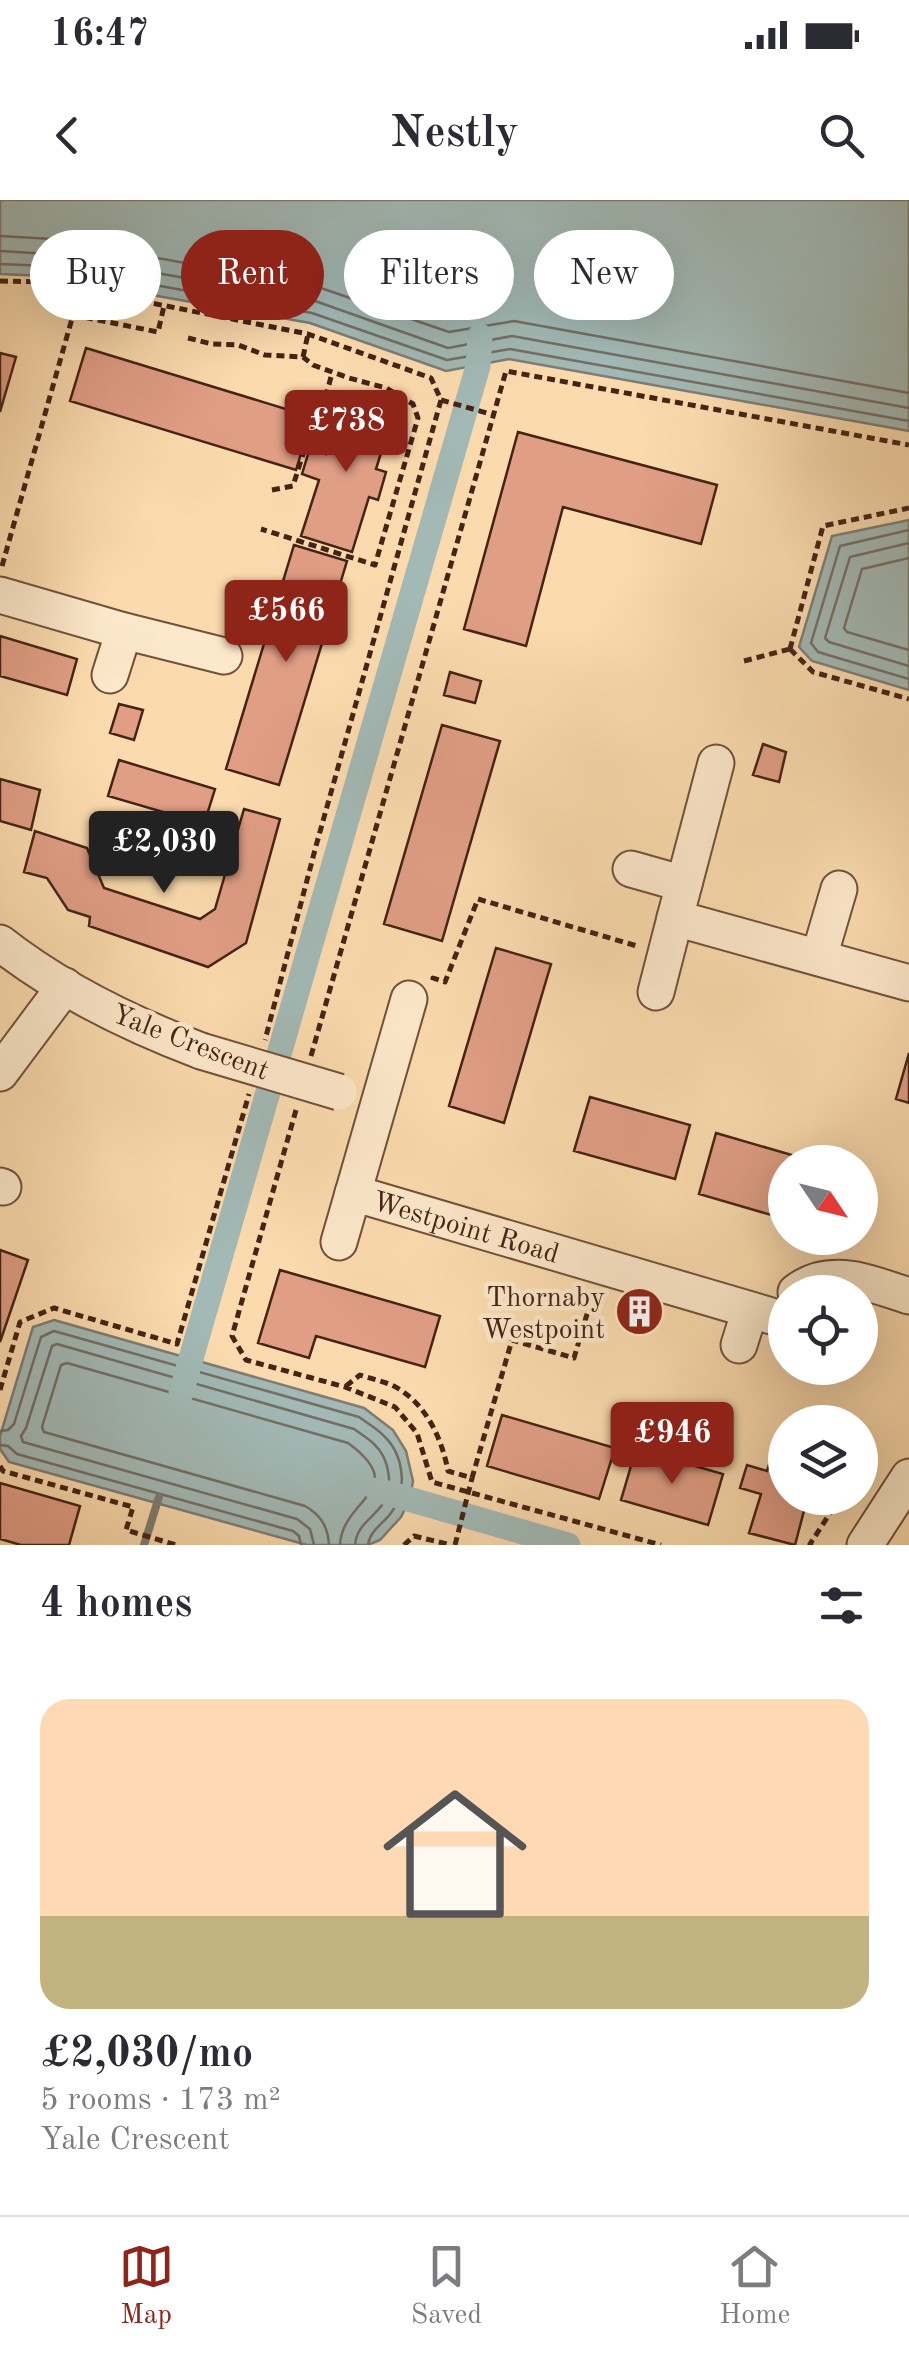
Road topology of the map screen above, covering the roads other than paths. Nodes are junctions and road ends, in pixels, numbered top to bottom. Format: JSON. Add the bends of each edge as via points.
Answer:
{"nodes":[{"id":1,"x":0,"y":595,"type":"edge"},
{"id":2,"x":124,"y":631,"type":"junction"},
{"id":3,"x":224,"y":656,"type":"dead end"},
{"id":4,"x":110,"y":676,"type":"dead end"},
{"id":5,"x":716,"y":762,"type":"dead end"},
{"id":6,"x":632,"y":869,"type":"dead end"},
{"id":7,"x":840,"y":889,"type":"dead end"},
{"id":8,"x":680,"y":901,"type":"junction"},
{"id":9,"x":0,"y":942,"type":"edge"},
{"id":10,"x":819,"y":957,"type":"junction"},
{"id":11,"x":909,"y":984,"type":"edge"},
{"id":12,"x":66,"y":986,"type":"junction"},
{"id":13,"x":421,"y":989,"type":"road end"},
{"id":14,"x":656,"y":992,"type":"dead end"},
{"id":15,"x":0,"y":1074,"type":"edge"},
{"id":16,"x":379,"y":1102,"type":"junction"},
{"id":17,"x":352,"y":1193,"type":"junction"},
{"id":18,"x":339,"y":1242,"type":"dead end"},
{"id":19,"x":878,"y":1286,"type":"edge"},
{"id":20,"x":909,"y":1296,"type":"edge"},
{"id":21,"x":768,"y":1306,"type":"edge"},
{"id":22,"x":768,"y":1319,"type":"edge"},
{"id":23,"x":739,"y":1345,"type":"dead end"},
{"id":24,"x":909,"y":1478,"type":"edge"},
{"id":25,"x":865,"y":1545,"type":"edge"}],
"edges":[{"from":1,"to":2,"type":"street"},
{"from":2,"to":3,"type":"street"},
{"from":2,"to":4,"type":"street"},
{"from":5,"to":8,"type":"street"},
{"from":6,"to":8,"type":"street"},
{"from":7,"to":10,"type":"street"},
{"from":8,"to":10,"type":"street"},
{"from":8,"to":14,"type":"street"},
{"from":9,"to":12,"type":"street","name":"Yale Crescent"},
{"from":10,"to":11,"type":"street"},
{"from":12,"to":15,"type":"street"},
{"from":12,"to":16,"type":"street","name":"Yale Crescent","bridge":true,"via":[[201,1051]]},
{"from":13,"to":16,"type":"street","name":"Westpoint Road"},
{"from":16,"to":17,"type":"street","name":"Westpoint Road"},
{"from":17,"to":18,"type":"street","name":"Westpoint Road"},
{"from":17,"to":21,"type":"street","name":"Westpoint Road","via":[[600,1267]]},
{"from":19,"to":20,"type":"street"},
{"from":22,"to":23,"type":"street"},
{"from":24,"to":25,"type":"street"}]}
